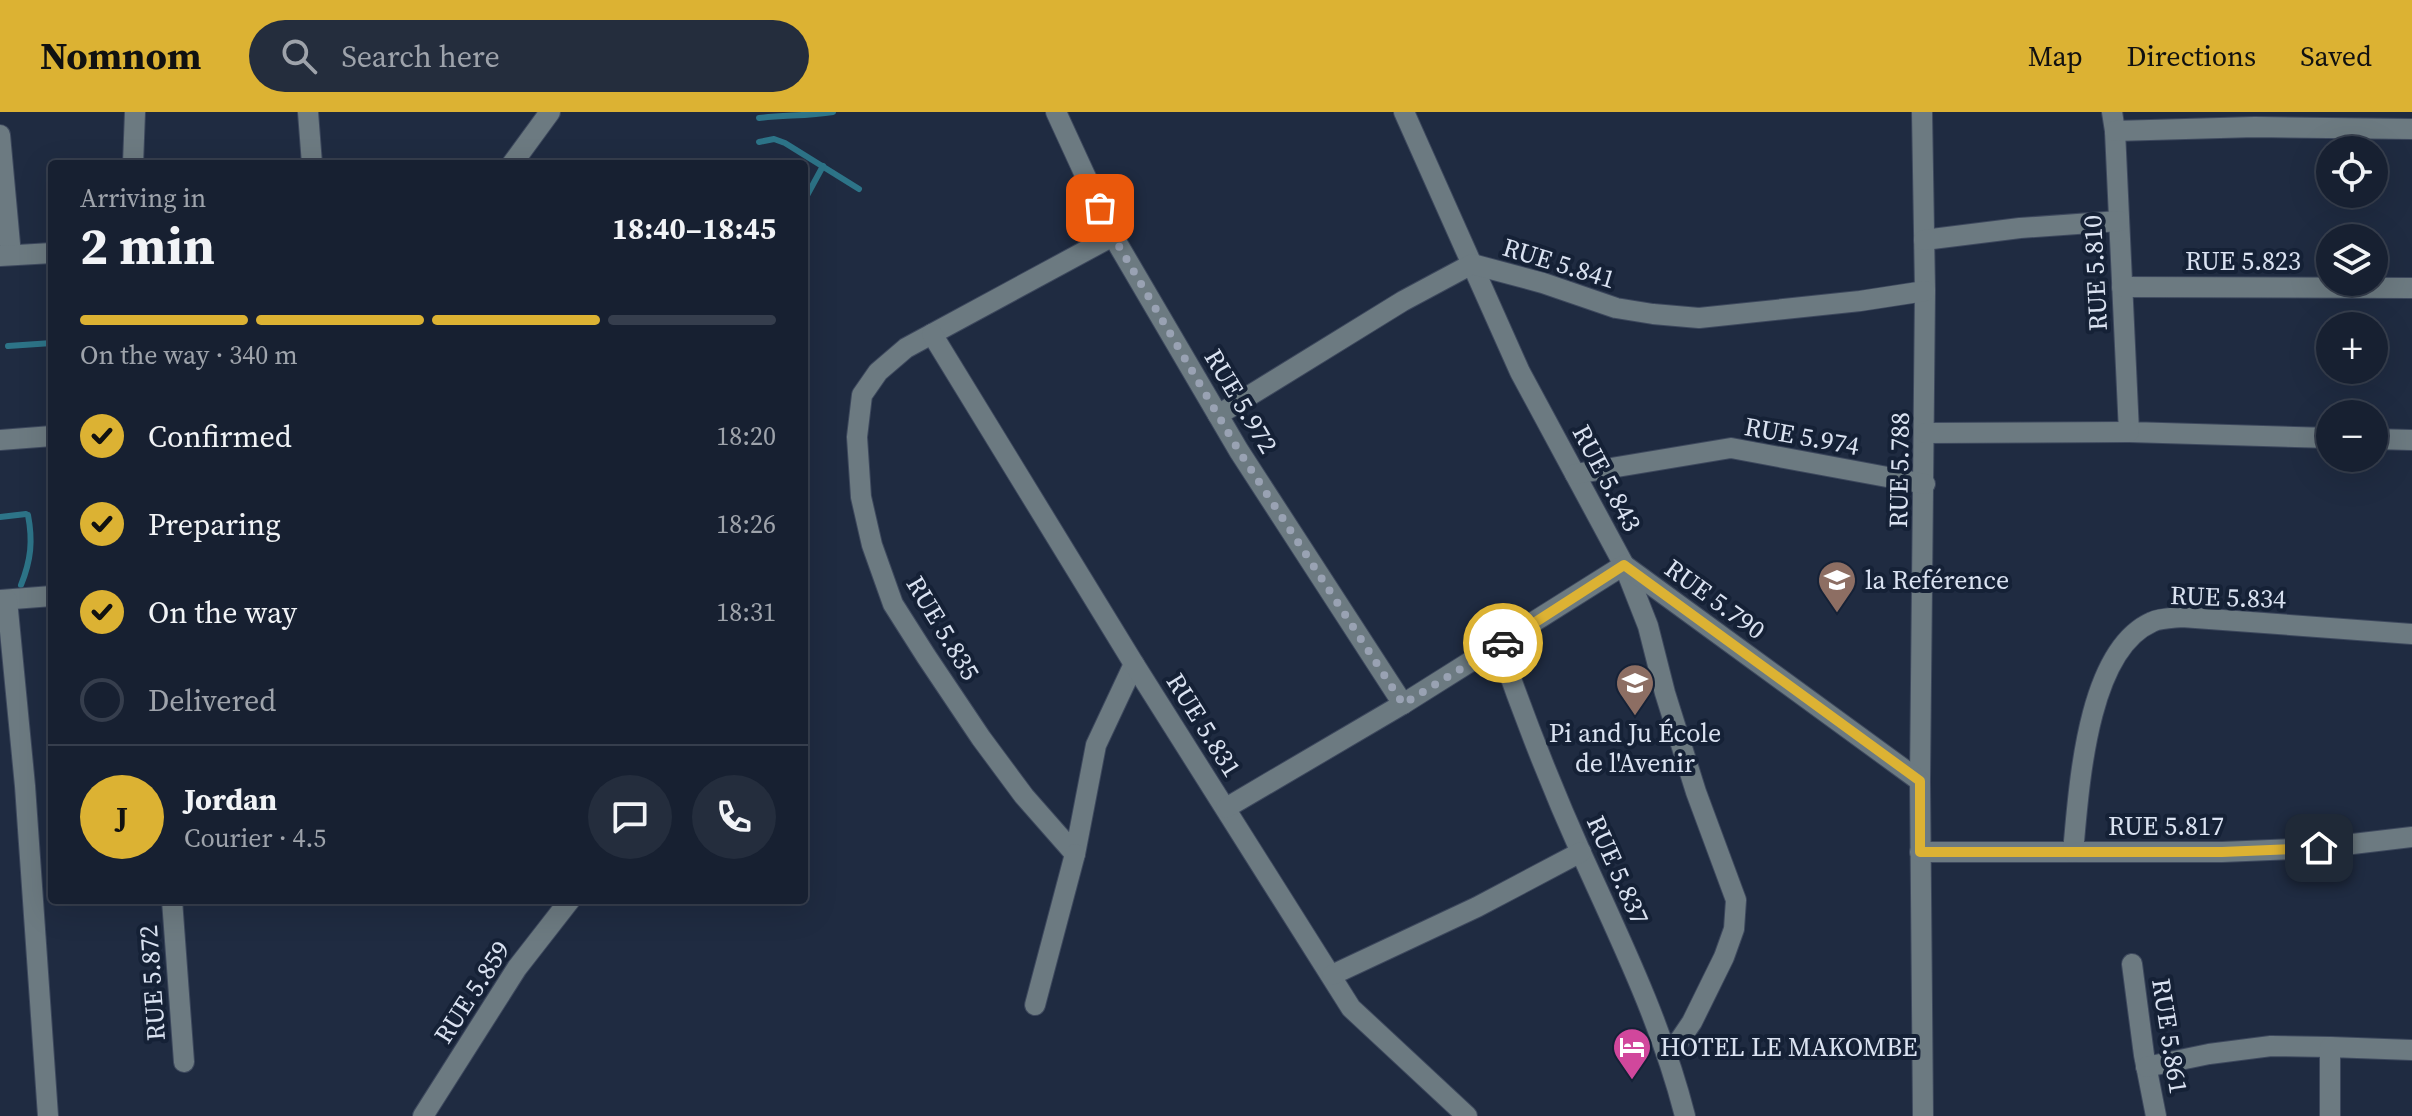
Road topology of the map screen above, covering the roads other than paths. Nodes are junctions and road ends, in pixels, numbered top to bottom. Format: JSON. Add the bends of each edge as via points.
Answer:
{"nodes":[{"id":1,"x":135,"y":112,"type":"edge"},
{"id":2,"x":308,"y":112,"type":"edge"},
{"id":3,"x":550,"y":112,"type":"edge"},
{"id":4,"x":1056,"y":112,"type":"edge"},
{"id":5,"x":1404,"y":112,"type":"edge"},
{"id":6,"x":1922,"y":112,"type":"edge"},
{"id":7,"x":2254,"y":120,"type":"edge"},
{"id":8,"x":2114,"y":122,"type":"edge"},
{"id":9,"x":2399,"y":123,"type":"edge"},
{"id":10,"x":0,"y":135,"type":"edge"},
{"id":11,"x":133,"y":160,"type":"edge"},
{"id":12,"x":312,"y":160,"type":"edge"},
{"id":13,"x":515,"y":160,"type":"edge"},
{"id":14,"x":2119,"y":221,"type":"junction"},
{"id":15,"x":1113,"y":236,"type":"junction"},
{"id":16,"x":1924,"y":240,"type":"junction"},
{"id":17,"x":48,"y":253,"type":"edge"},
{"id":18,"x":5,"y":256,"type":"edge"},
{"id":19,"x":1472,"y":264,"type":"junction"},
{"id":20,"x":2122,"y":287,"type":"junction"},
{"id":21,"x":2412,"y":288,"type":"edge"},
{"id":22,"x":1925,"y":291,"type":"junction"},
{"id":23,"x":932,"y":334,"type":"junction"},
{"id":24,"x":1218,"y":415,"type":"junction"},
{"id":25,"x":2129,"y":432,"type":"junction"},
{"id":26,"x":1925,"y":433,"type":"junction"},
{"id":27,"x":48,"y":436,"type":"edge"},
{"id":28,"x":2316,"y":438,"type":"edge"},
{"id":29,"x":2388,"y":439,"type":"edge"},
{"id":30,"x":0,"y":440,"type":"edge"},
{"id":31,"x":2412,"y":440,"type":"edge"},
{"id":32,"x":1575,"y":474,"type":"junction"},
{"id":33,"x":1925,"y":484,"type":"junction"},
{"id":34,"x":1624,"y":565,"type":"junction"},
{"id":35,"x":48,"y":596,"type":"edge"},
{"id":36,"x":3,"y":600,"type":"edge"},
{"id":37,"x":2412,"y":634,"type":"edge"},
{"id":38,"x":1499,"y":645,"type":"junction"},
{"id":39,"x":1134,"y":664,"type":"junction"},
{"id":40,"x":1403,"y":704,"type":"junction"},
{"id":41,"x":1920,"y":781,"type":"junction"},
{"id":42,"x":1226,"y":808,"type":"junction"},
{"id":43,"x":2412,"y":837,"type":"edge"},
{"id":44,"x":1581,"y":852,"type":"junction"},
{"id":45,"x":1920,"y":852,"type":"junction"},
{"id":46,"x":2073,"y":852,"type":"junction"},
{"id":47,"x":1075,"y":854,"type":"junction"},
{"id":48,"x":172,"y":904,"type":"edge"},
{"id":49,"x":567,"y":904,"type":"edge"},
{"id":50,"x":2132,"y":964,"type":"dead end"},
{"id":51,"x":1332,"y":975,"type":"junction"},
{"id":52,"x":1035,"y":1005,"type":"dead end"},
{"id":53,"x":2330,"y":1047,"type":"junction"},
{"id":54,"x":2412,"y":1050,"type":"edge"},
{"id":55,"x":1669,"y":1056,"type":"junction"},
{"id":56,"x":184,"y":1062,"type":"dead end"},
{"id":57,"x":2146,"y":1067,"type":"junction"},
{"id":58,"x":48,"y":1116,"type":"edge"},
{"id":59,"x":423,"y":1116,"type":"edge"},
{"id":60,"x":1467,"y":1116,"type":"edge"},
{"id":61,"x":1685,"y":1116,"type":"edge"},
{"id":62,"x":1923,"y":1116,"type":"edge"},
{"id":63,"x":2156,"y":1116,"type":"edge"},
{"id":64,"x":2330,"y":1116,"type":"edge"}],
"edges":[{"from":1,"to":11,"type":"street"},
{"from":2,"to":12,"type":"street"},
{"from":3,"to":13,"type":"street"},
{"from":4,"to":15,"type":"street","name":"RUE 5.972"},
{"from":5,"to":19,"type":"street","name":"RUE 5.843"},
{"from":6,"to":16,"type":"street","name":"RUE 5.788"},
{"from":7,"to":8,"type":"street"},
{"from":7,"to":9,"type":"street"},
{"from":8,"to":14,"type":"street","name":"RUE 5.810"},
{"from":10,"to":18,"type":"street"},
{"from":14,"to":16,"type":"street"},
{"from":14,"to":20,"type":"street","name":"RUE 5.810"},
{"from":15,"to":23,"type":"street","name":"RUE 5.835"},
{"from":15,"to":24,"type":"street","name":"RUE 5.972"},
{"from":16,"to":22,"type":"street","name":"RUE 5.788"},
{"from":17,"to":18,"type":"street"},
{"from":19,"to":22,"type":"street","name":"RUE 5.841","via":[[1616,308],[1699,318]]},
{"from":19,"to":24,"type":"street","name":"RUE 5.841"},
{"from":19,"to":32,"type":"street","name":"RUE 5.843","via":[[1520,372]]},
{"from":20,"to":21,"type":"street","name":"RUE 5.823"},
{"from":20,"to":25,"type":"street","name":"RUE 5.810"},
{"from":22,"to":26,"type":"street","name":"RUE 5.788"},
{"from":23,"to":39,"type":"street","name":"RUE 5.831"},
{"from":23,"to":47,"type":"street","name":"RUE 5.835","via":[[878,372],[862,395],[857,437],[861,497],[872,545],[893,604],[926,656],[1024,796]]},
{"from":24,"to":40,"type":"street","name":"RUE 5.972"},
{"from":25,"to":26,"type":"street"},
{"from":25,"to":28,"type":"street"},
{"from":26,"to":33,"type":"street","name":"RUE 5.788"},
{"from":27,"to":30,"type":"street"},
{"from":29,"to":31,"type":"street"},
{"from":32,"to":33,"type":"street","name":"RUE 5.974","via":[[1731,448]]},
{"from":32,"to":34,"type":"street","name":"RUE 5.843"},
{"from":33,"to":41,"type":"street","name":"RUE 5.788"},
{"from":34,"to":38,"type":"street","name":"RUE 5.790"},
{"from":34,"to":41,"type":"street","name":"RUE 5.790"},
{"from":34,"to":55,"type":"street","name":"RUE 5.843","via":[[1736,900],[1734,929],[1724,957]]},
{"from":35,"to":36,"type":"street"},
{"from":36,"to":58,"type":"street","via":[[25,786]]},
{"from":37,"to":46,"type":"street","name":"RUE 5.834","via":[[2182,617],[2153,621],[2133,634],[2093,706]]},
{"from":38,"to":40,"type":"street","name":"RUE 5.790"},
{"from":38,"to":44,"type":"street","name":"RUE 5.837","via":[[1532,740]]},
{"from":39,"to":42,"type":"street","name":"RUE 5.831"},
{"from":39,"to":47,"type":"street","via":[[1096,745]]},
{"from":40,"to":42,"type":"street","name":"RUE 5.790"},
{"from":41,"to":45,"type":"street","name":"RUE 5.788"},
{"from":42,"to":51,"type":"street","name":"RUE 5.831"},
{"from":43,"to":46,"type":"street","name":"RUE 5.817","via":[[2319,848]]},
{"from":44,"to":51,"type":"street"},
{"from":44,"to":55,"type":"street","name":"RUE 5.837"},
{"from":45,"to":46,"type":"street","name":"RUE 5.817"},
{"from":45,"to":62,"type":"street","name":"RUE 5.788"},
{"from":47,"to":52,"type":"street"},
{"from":48,"to":56,"type":"street","name":"RUE 5.872"},
{"from":49,"to":59,"type":"street","name":"RUE 5.859","via":[[517,968]]},
{"from":50,"to":57,"type":"street","name":"RUE 5.861"},
{"from":51,"to":60,"type":"street","name":"RUE 5.831","via":[[1351,1008]]},
{"from":53,"to":54,"type":"street"},
{"from":53,"to":57,"type":"street","via":[[2271,1046]]},
{"from":53,"to":64,"type":"street"},
{"from":55,"to":61,"type":"street","name":"RUE 5.837"},
{"from":57,"to":63,"type":"street","name":"RUE 5.861"}]}
